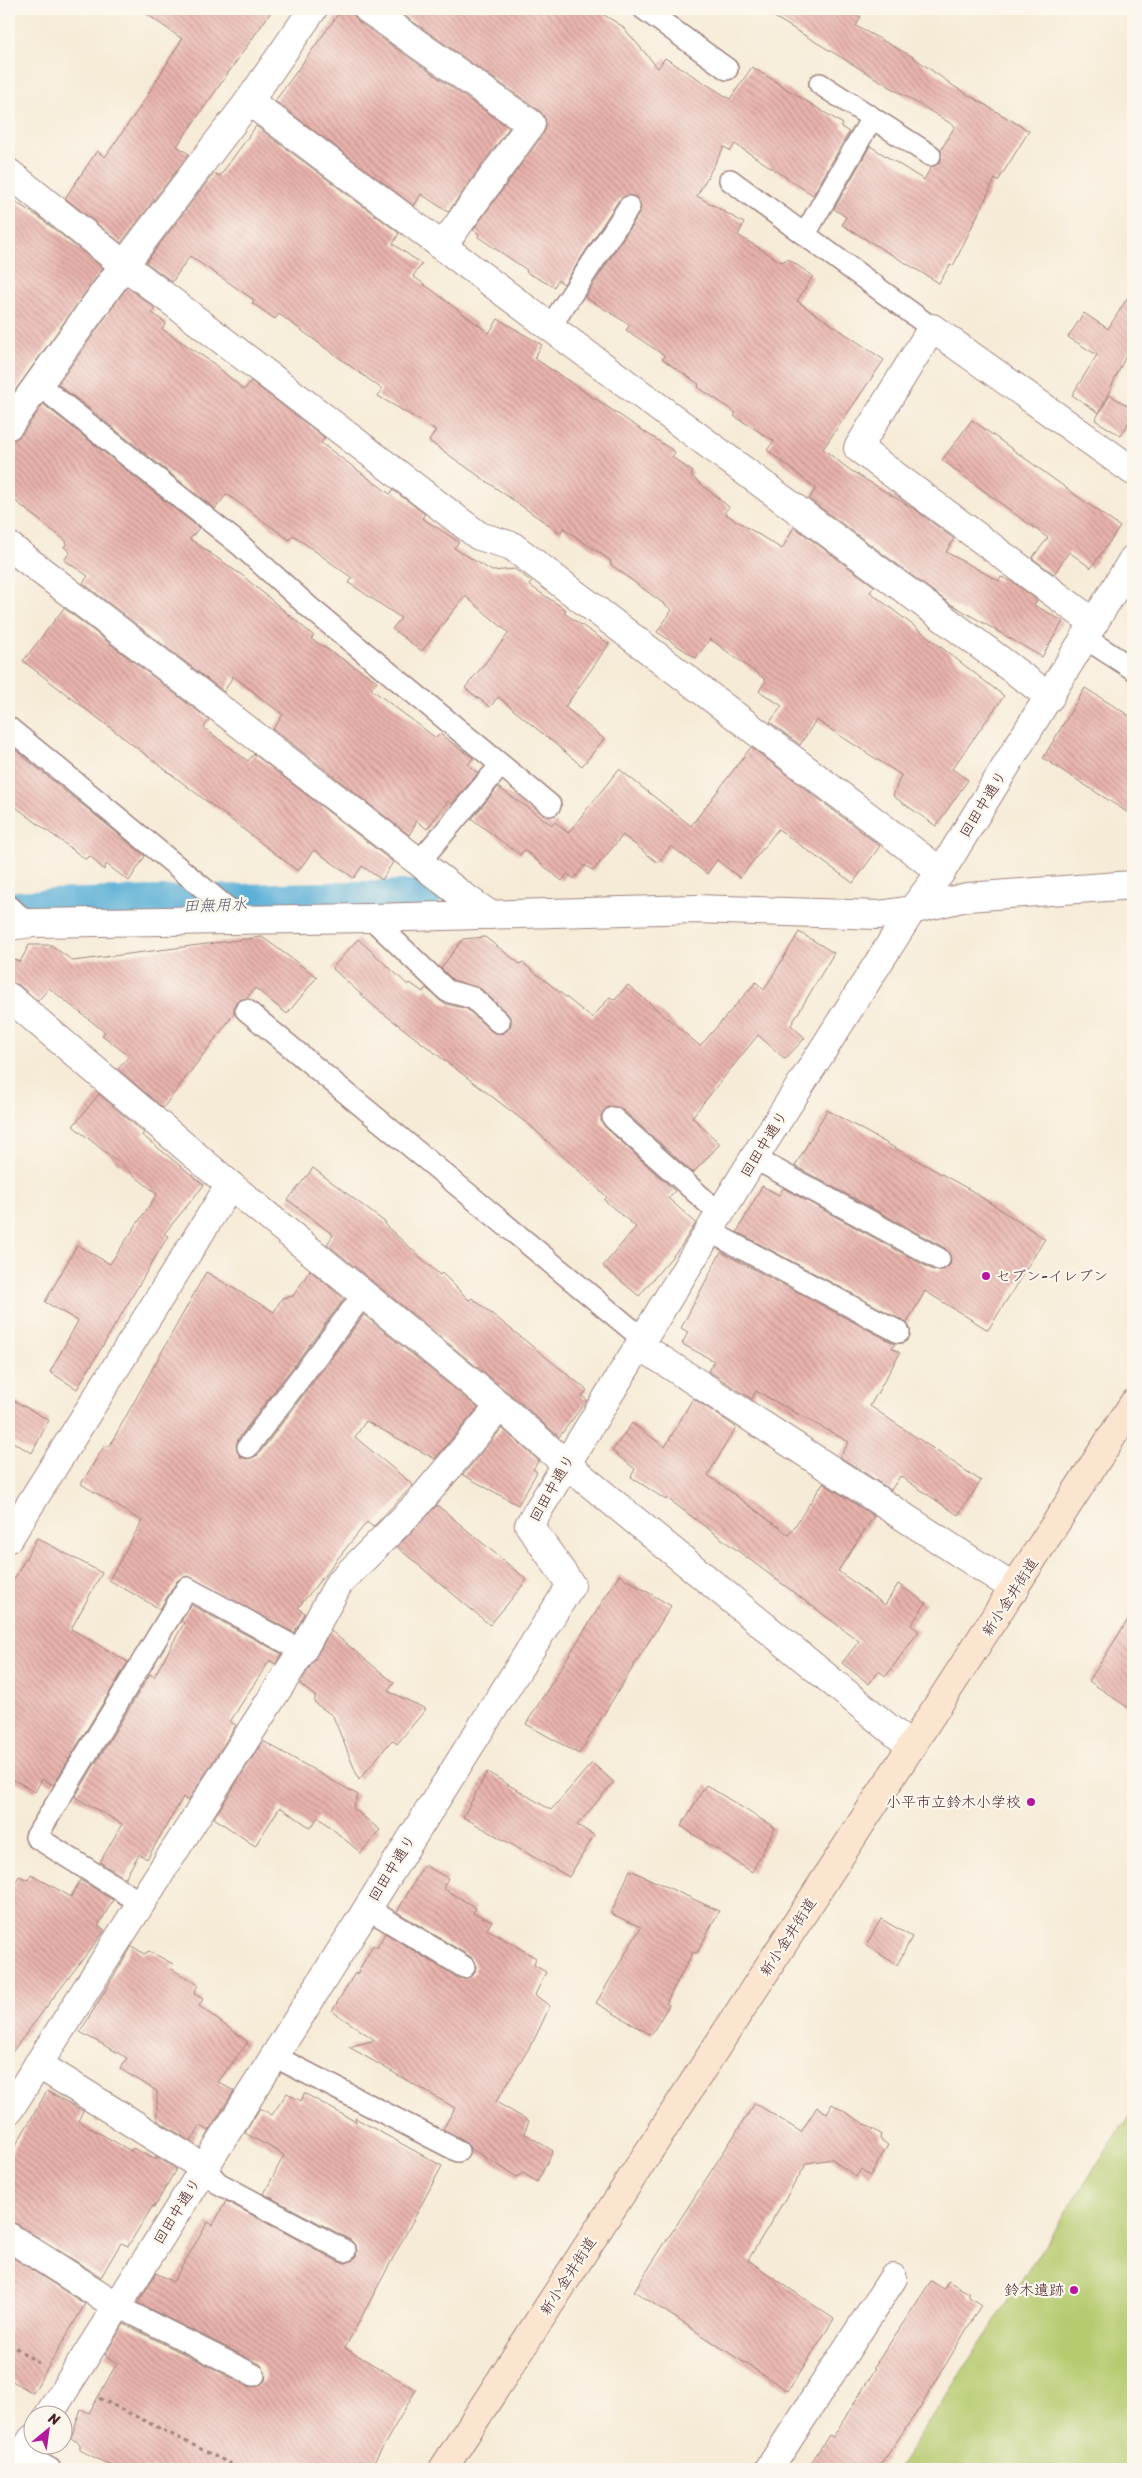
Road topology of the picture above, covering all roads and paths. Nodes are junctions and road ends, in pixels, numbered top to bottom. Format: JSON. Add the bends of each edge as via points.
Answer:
{"nodes":[{"id":1,"x":313,"y":9,"type":"edge"},
{"id":2,"x":368,"y":9,"type":"edge"},
{"id":3,"x":644,"y":9,"type":"edge"},
{"id":4,"x":727,"y":69,"type":"dead end"},
{"id":5,"x":820,"y":84,"type":"dead end"},
{"id":6,"x":249,"y":101,"type":"junction"},
{"id":7,"x":872,"y":118,"type":"junction"},
{"id":8,"x":930,"y":155,"type":"dead end"},
{"id":9,"x":9,"y":173,"type":"edge"},
{"id":10,"x":730,"y":180,"type":"dead end"},
{"id":11,"x":629,"y":207,"type":"dead end"},
{"id":12,"x":805,"y":234,"type":"junction"},
{"id":13,"x":442,"y":247,"type":"junction"},
{"id":14,"x":124,"y":265,"type":"junction"},
{"id":15,"x":550,"y":327,"type":"junction"},
{"id":16,"x":932,"y":328,"type":"junction"},
{"id":17,"x":38,"y":385,"type":"junction"},
{"id":18,"x":9,"y":425,"type":"edge"},
{"id":19,"x":1133,"y":470,"type":"edge"},
{"id":20,"x":9,"y":546,"type":"edge"},
{"id":21,"x":1133,"y":559,"type":"edge"},
{"id":22,"x":1089,"y":630,"type":"junction"},
{"id":23,"x":1133,"y":669,"type":"edge"},
{"id":24,"x":1050,"y":697,"type":"junction"},
{"id":25,"x":9,"y":728,"type":"edge"},
{"id":26,"x":500,"y":766,"type":"junction"},
{"id":27,"x":550,"y":805,"type":"dead end"},
{"id":28,"x":420,"y":861,"type":"junction"},
{"id":29,"x":941,"y":872,"type":"junction"},
{"id":30,"x":1133,"y":885,"type":"edge"},
{"id":31,"x":912,"y":910,"type":"junction"},
{"id":32,"x":490,"y":915,"type":"junction"},
{"id":33,"x":16,"y":917,"type":"edge"},
{"id":34,"x":371,"y":918,"type":"junction"},
{"id":35,"x":241,"y":919,"type":"junction"},
{"id":36,"x":9,"y":997,"type":"edge"},
{"id":37,"x":246,"y":1010,"type":"dead end"},
{"id":38,"x":499,"y":1022,"type":"dead end"},
{"id":39,"x":613,"y":1118,"type":"dead end"},
{"id":40,"x":754,"y":1158,"type":"junction"},
{"id":41,"x":230,"y":1185,"type":"junction"},
{"id":42,"x":715,"y":1222,"type":"junction"},
{"id":43,"x":939,"y":1259,"type":"dead end"},
{"id":44,"x":363,"y":1295,"type":"junction"},
{"id":45,"x":899,"y":1332,"type":"dead end"},
{"id":46,"x":641,"y":1342,"type":"junction"},
{"id":47,"x":1133,"y":1404,"type":"edge"},
{"id":48,"x":500,"y":1406,"type":"junction"},
{"id":49,"x":248,"y":1447,"type":"dead end"},
{"id":50,"x":566,"y":1464,"type":"junction"},
{"id":51,"x":9,"y":1538,"type":"edge"},
{"id":52,"x":1015,"y":1589,"type":"junction"},
{"id":53,"x":302,"y":1651,"type":"junction"},
{"id":54,"x":912,"y":1747,"type":"junction"},
{"id":55,"x":141,"y":1903,"type":"junction"},
{"id":56,"x":367,"y":1908,"type":"junction"},
{"id":57,"x":464,"y":1967,"type":"dead end"},
{"id":58,"x":274,"y":2056,"type":"junction"},
{"id":59,"x":38,"y":2064,"type":"junction"},
{"id":60,"x":9,"y":2110,"type":"edge"},
{"id":61,"x":458,"y":2151,"type":"dead end"},
{"id":62,"x":204,"y":2168,"type":"junction"},
{"id":63,"x":9,"y":2237,"type":"edge"},
{"id":64,"x":345,"y":2251,"type":"dead end"},
{"id":65,"x":893,"y":2278,"type":"dead end"},
{"id":66,"x":117,"y":2306,"type":"junction"},
{"id":67,"x":9,"y":2344,"type":"edge"},
{"id":68,"x":254,"y":2375,"type":"dead end"},
{"id":69,"x":68,"y":2383,"type":"junction"},
{"id":70,"x":54,"y":2406,"type":"edge"},
{"id":71,"x":27,"y":2456,"type":"edge"},
{"id":72,"x":50,"y":2469,"type":"edge"},
{"id":73,"x":241,"y":2469,"type":"edge"},
{"id":74,"x":443,"y":2469,"type":"edge"},
{"id":75,"x":770,"y":2469,"type":"edge"}],
"edges":[{"from":1,"to":6,"type":"street"},
{"from":2,"to":13,"type":"street","via":[[531,124]]},
{"from":3,"to":4,"type":"lane"},
{"from":5,"to":7,"type":"lane"},
{"from":6,"to":13,"type":"street"},
{"from":6,"to":14,"type":"street"},
{"from":7,"to":8,"type":"lane"},
{"from":7,"to":12,"type":"lane"},
{"from":9,"to":14,"type":"street"},
{"from":10,"to":12,"type":"lane"},
{"from":11,"to":15,"type":"lane"},
{"from":12,"to":16,"type":"lane"},
{"from":13,"to":15,"type":"street"},
{"from":14,"to":17,"type":"street"},
{"from":14,"to":29,"type":"street","via":[[479,536],[512,546]]},
{"from":15,"to":24,"type":"street"},
{"from":16,"to":19,"type":"street"},
{"from":16,"to":22,"type":"street","via":[[858,448]]},
{"from":17,"to":18,"type":"street"},
{"from":17,"to":26,"type":"lane","via":[[239,544],[309,607]]},
{"from":20,"to":28,"type":"street"},
{"from":21,"to":22,"type":"street","name":"回田中通り"},
{"from":22,"to":23,"type":"lane"},
{"from":22,"to":24,"type":"street","name":"回田中通り"},
{"from":24,"to":29,"type":"street","name":"回田中通り"},
{"from":25,"to":35,"type":"lane"},
{"from":26,"to":27,"type":"lane"},
{"from":26,"to":28,"type":"lane"},
{"from":28,"to":32,"type":"street"},
{"from":29,"to":31,"type":"street","name":"回田中通り"},
{"from":30,"to":31,"type":"street","via":[[967,897]]},
{"from":31,"to":32,"type":"street","via":[[879,915],[696,909]]},
{"from":31,"to":40,"type":"street","name":"回田中通り"},
{"from":32,"to":34,"type":"street"},
{"from":33,"to":35,"type":"street"},
{"from":34,"to":35,"type":"street"},
{"from":34,"to":38,"type":"lane","via":[[447,991],[474,998]]},
{"from":36,"to":41,"type":"street"},
{"from":37,"to":46,"type":"lane"},
{"from":39,"to":42,"type":"lane"},
{"from":40,"to":42,"type":"street","name":"回田中通り"},
{"from":40,"to":43,"type":"lane"},
{"from":41,"to":44,"type":"street"},
{"from":41,"to":51,"type":"street"},
{"from":42,"to":45,"type":"lane"},
{"from":42,"to":46,"type":"street","name":"回田中通り"},
{"from":44,"to":48,"type":"street"},
{"from":44,"to":49,"type":"lane"},
{"from":46,"to":50,"type":"street","name":"回田中通り"},
{"from":46,"to":52,"type":"street"},
{"from":47,"to":52,"type":"main road","name":"新小金井街道"},
{"from":48,"to":50,"type":"street"},
{"from":48,"to":53,"type":"street","via":[[416,1506],[339,1583]]},
{"from":50,"to":54,"type":"street"},
{"from":50,"to":56,"type":"street","name":"回田中通り","via":[[529,1524],[570,1585]]},
{"from":52,"to":54,"type":"main road","name":"新小金井街道"},
{"from":53,"to":55,"type":"street"},
{"from":53,"to":55,"type":"lane","via":[[187,1588],[36,1837]]},
{"from":54,"to":74,"type":"main road","name":"新小金井街道"},
{"from":55,"to":59,"type":"street"},
{"from":56,"to":57,"type":"lane"},
{"from":56,"to":58,"type":"street","name":"回田中通り"},
{"from":58,"to":61,"type":"lane"},
{"from":58,"to":62,"type":"street","name":"回田中通り"},
{"from":59,"to":60,"type":"street"},
{"from":59,"to":62,"type":"street"},
{"from":62,"to":64,"type":"lane","via":[[218,2183]]},
{"from":62,"to":66,"type":"street","name":"回田中通り"},
{"from":63,"to":66,"type":"street"},
{"from":65,"to":75,"type":"street"},
{"from":66,"to":68,"type":"lane"},
{"from":66,"to":69,"type":"street","name":"回田中通り"},
{"from":67,"to":69,"type":"path"},
{"from":69,"to":70,"type":"street","name":"回田中通り"},
{"from":69,"to":73,"type":"path"},
{"from":71,"to":72,"type":"lane"}]}
